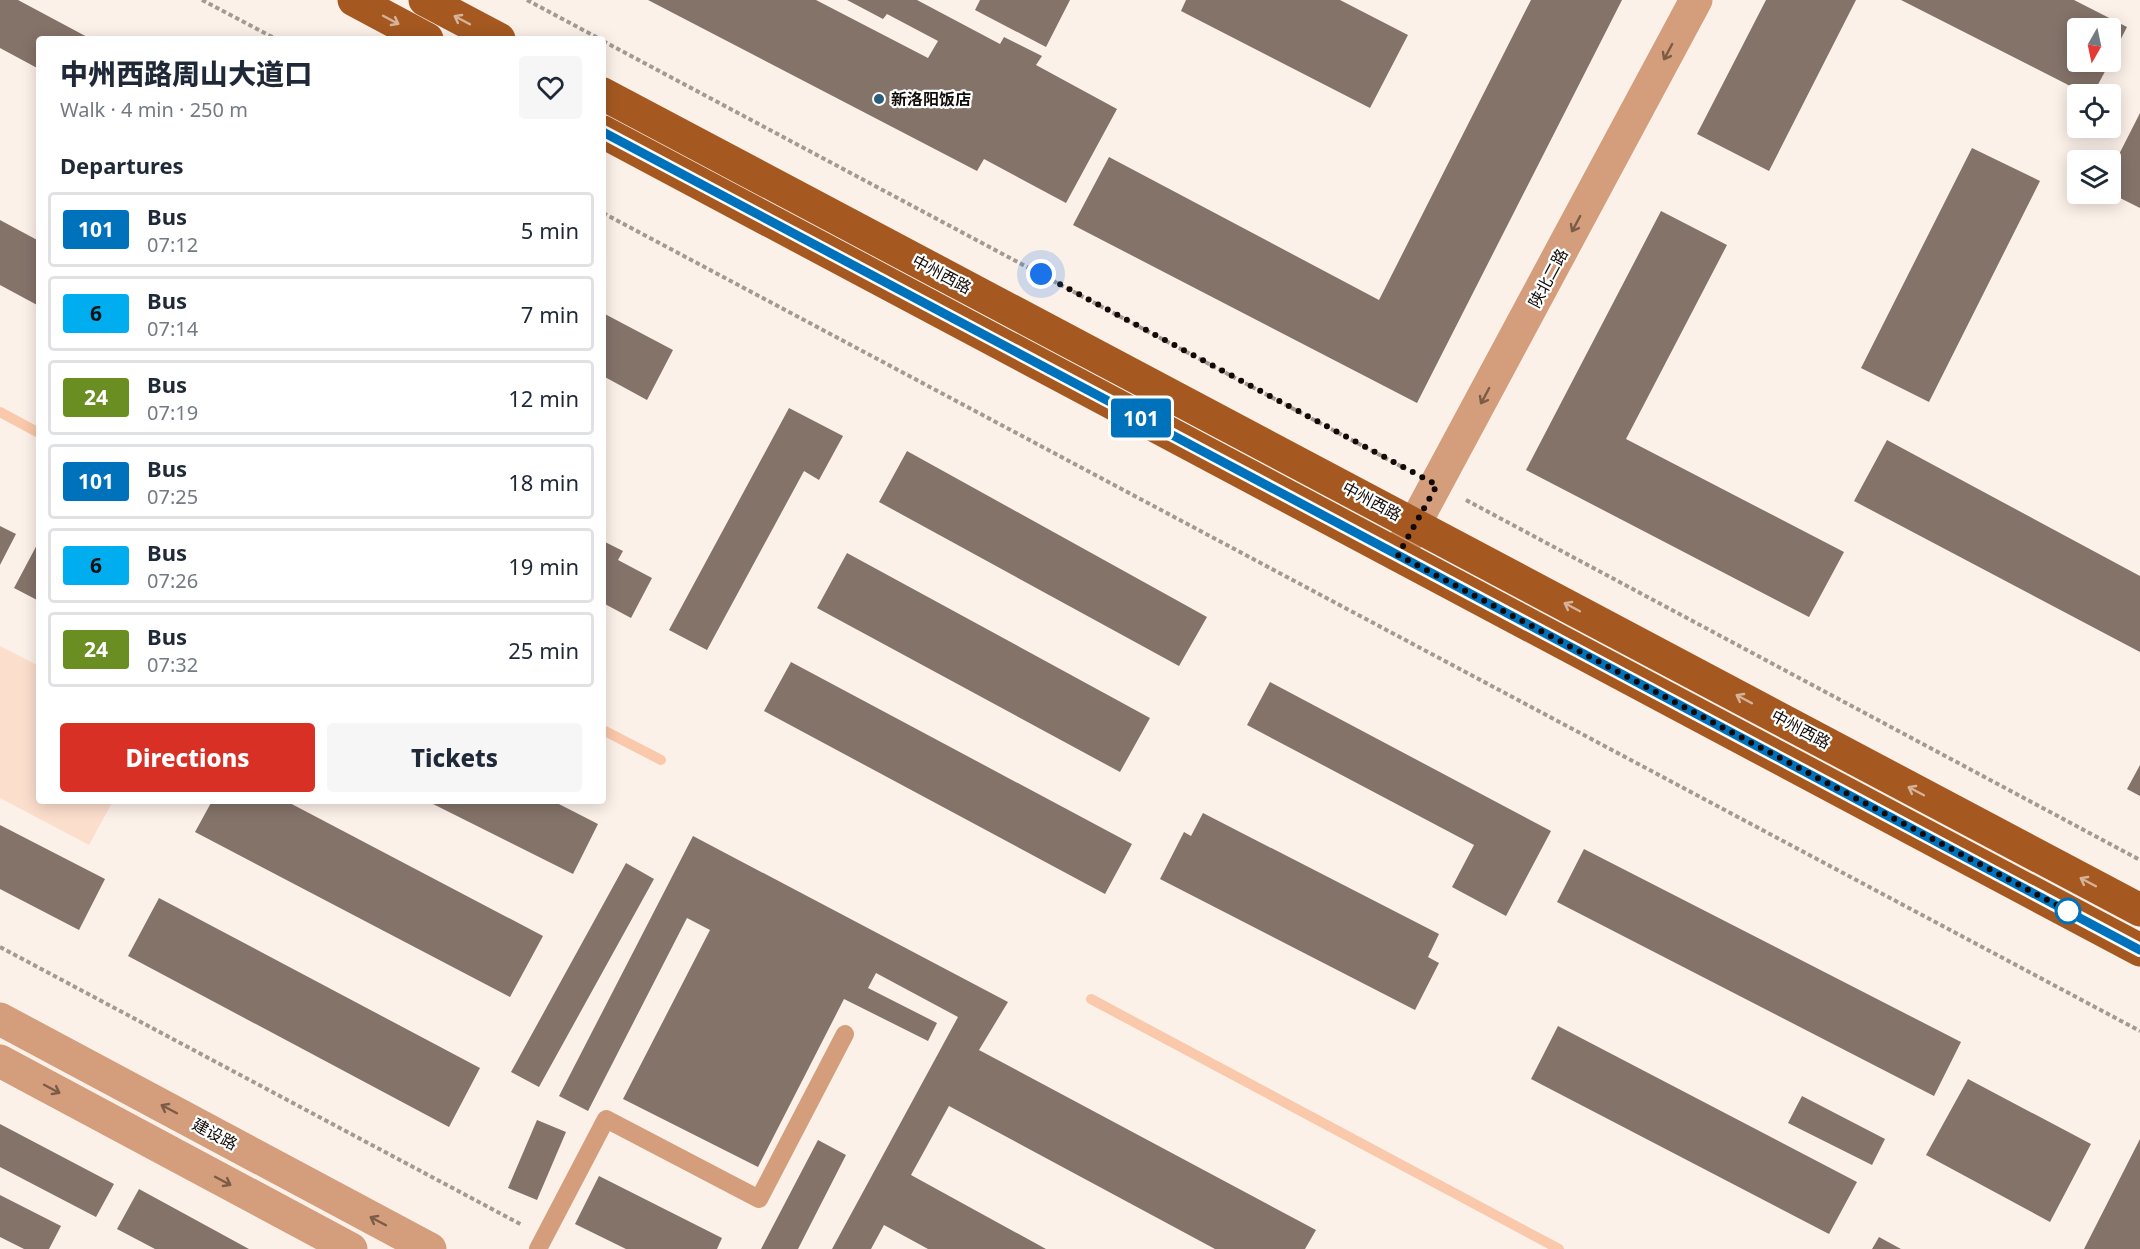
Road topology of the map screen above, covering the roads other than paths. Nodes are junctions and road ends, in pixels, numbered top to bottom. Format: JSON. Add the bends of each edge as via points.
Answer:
{"nodes":[{"id":1,"x":354,"y":0,"type":"edge"},
{"id":2,"x":425,"y":0,"type":"edge"},
{"id":3,"x":1696,"y":0,"type":"edge"},
{"id":4,"x":421,"y":36,"type":"edge"},
{"id":5,"x":493,"y":36,"type":"edge"},
{"id":6,"x":606,"y":96,"type":"edge"},
{"id":7,"x":606,"y":134,"type":"edge"},
{"id":8,"x":1416,"y":524,"type":"junction"},
{"id":9,"x":1398,"y":555,"type":"junction"},
{"id":10,"x":2140,"y":910,"type":"edge"},
{"id":11,"x":2140,"y":950,"type":"edge"},
{"id":12,"x":0,"y":1018,"type":"edge"},
{"id":13,"x":845,"y":1034,"type":"dead end"},
{"id":14,"x":0,"y":1061,"type":"edge"},
{"id":15,"x":541,"y":1243,"type":"edge"},
{"id":16,"x":351,"y":1249,"type":"edge"},
{"id":17,"x":430,"y":1249,"type":"edge"}],
"edges":[{"from":1,"to":4,"type":"main road","one_way":true},
{"from":5,"to":2,"type":"main road","one_way":true},
{"from":3,"to":8,"type":"street","name":"陕北二路","one_way":true},
{"from":6,"to":8,"type":"main road","name":"中州西路"},
{"from":7,"to":9,"type":"main road","name":"中州西路"},
{"from":8,"to":9,"type":"street","name":"陕北二路"},
{"from":10,"to":8,"type":"main road","name":"中州西路","one_way":true},
{"from":9,"to":11,"type":"main road","name":"中州西路"},
{"from":17,"to":12,"type":"street","name":"建设路","one_way":true},
{"from":13,"to":15,"type":"lane","via":[[759,1199],[606,1119]]},
{"from":14,"to":16,"type":"street","one_way":true}]}
